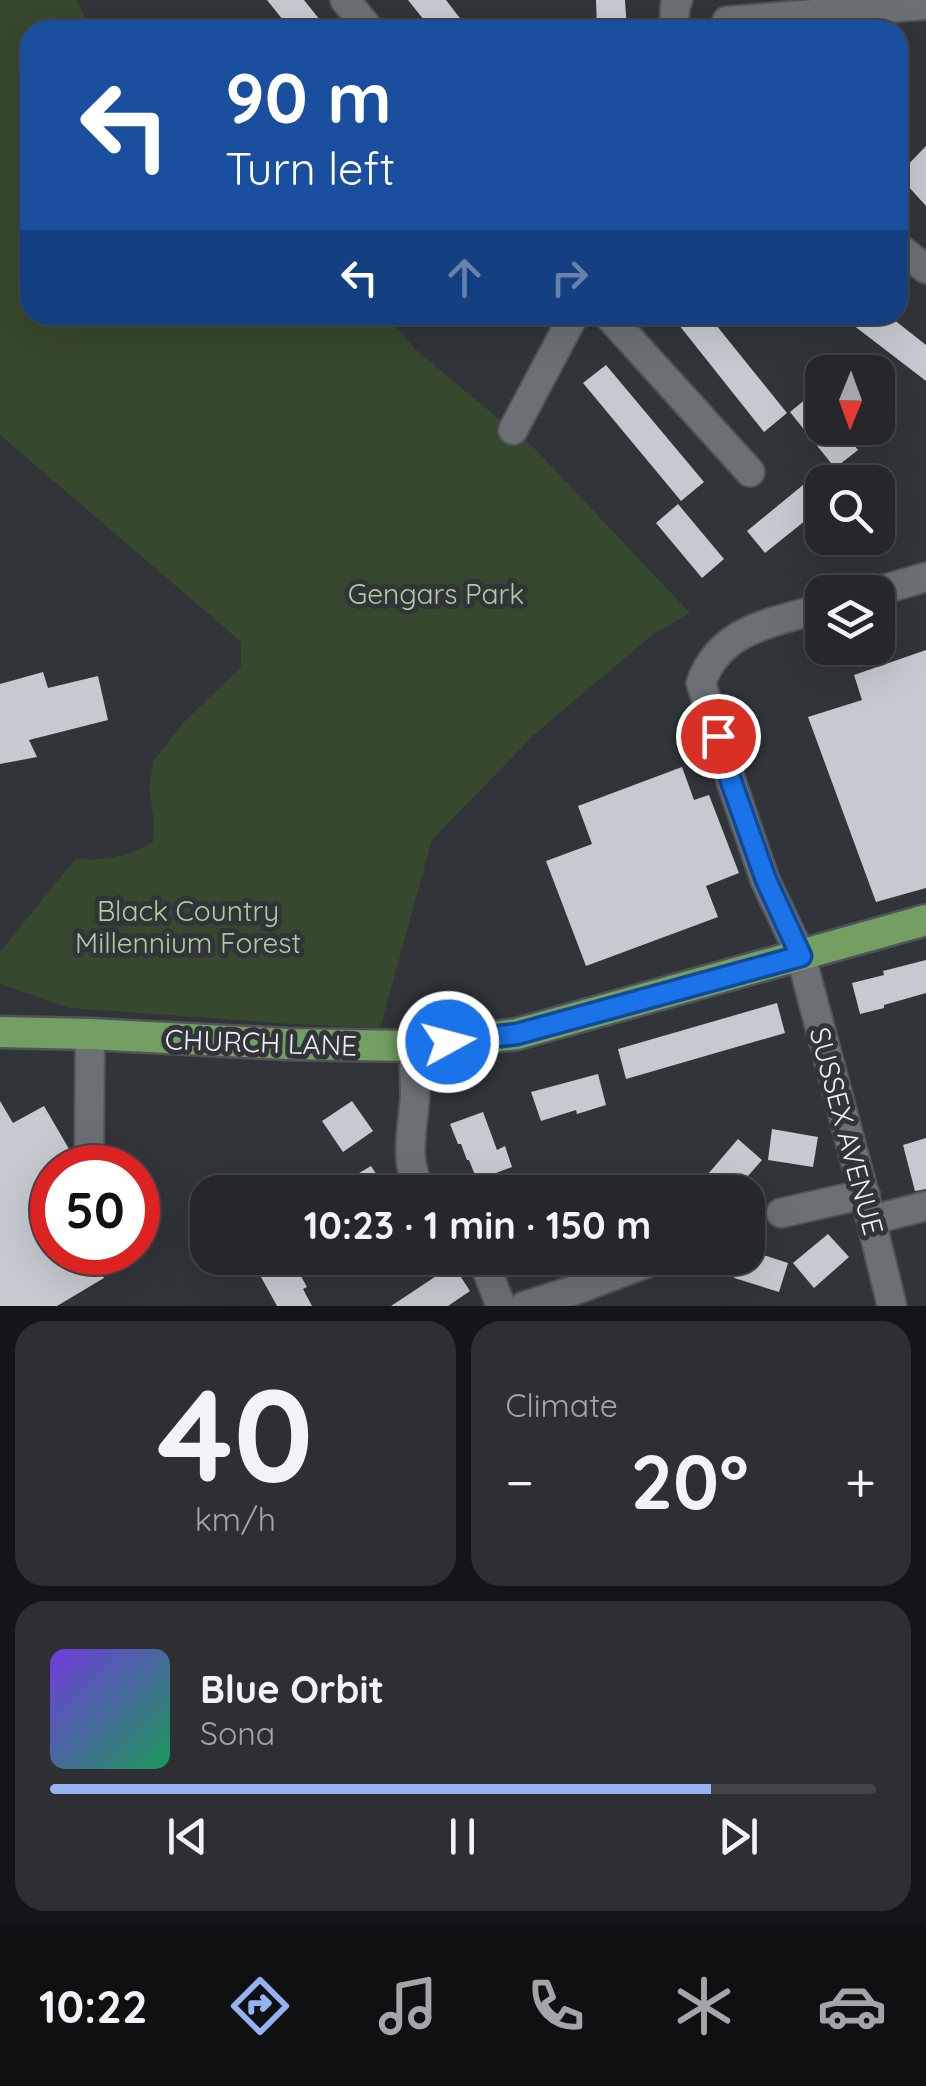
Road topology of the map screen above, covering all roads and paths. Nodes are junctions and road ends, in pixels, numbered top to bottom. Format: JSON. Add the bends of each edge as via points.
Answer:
{"nodes":[{"id":1,"x":345,"y":0,"type":"edge"},
{"id":2,"x":926,"y":5,"type":"edge"},
{"id":3,"x":727,"y":16,"type":"edge"},
{"id":4,"x":362,"y":20,"type":"edge"},
{"id":5,"x":569,"y":325,"type":"edge"},
{"id":6,"x":617,"y":325,"type":"edge"},
{"id":7,"x":512,"y":430,"type":"dead end"},
{"id":8,"x":750,"y":472,"type":"dead end"},
{"id":9,"x":926,"y":577,"type":"edge"},
{"id":10,"x":895,"y":586,"type":"edge"},
{"id":11,"x":805,"y":613,"type":"edge"},
{"id":12,"x":926,"y":920,"type":"edge"},
{"id":13,"x":801,"y":956,"type":"junction"},
{"id":14,"x":0,"y":1032,"type":"edge"},
{"id":15,"x":90,"y":1034,"type":"junction"},
{"id":16,"x":413,"y":1046,"type":"junction"},
{"id":17,"x":89,"y":1145,"type":"edge"},
{"id":18,"x":415,"y":1175,"type":"edge"},
{"id":19,"x":926,"y":1206,"type":"edge"},
{"id":20,"x":868,"y":1207,"type":"junction"},
{"id":21,"x":781,"y":1213,"type":"dead end"},
{"id":22,"x":489,"y":1275,"type":"edge"},
{"id":23,"x":615,"y":1275,"type":"edge"},
{"id":24,"x":501,"y":1306,"type":"edge"},
{"id":25,"x":524,"y":1306,"type":"edge"},
{"id":26,"x":892,"y":1306,"type":"edge"}],
"edges":[{"from":1,"to":4,"type":"street"},
{"from":2,"to":3,"type":"street"},
{"from":5,"to":7,"type":"street"},
{"from":6,"to":8,"type":"street"},
{"from":9,"to":10,"type":"street"},
{"from":11,"to":13,"type":"street","name":"SUSSEX AVENUE","via":[[743,632],[712,659],[701,683],[766,880]]},
{"from":12,"to":13,"type":"main road","name":"CHURCH LANE"},
{"from":13,"to":16,"type":"main road","name":"CHURCH LANE","via":[[517,1034]]},
{"from":13,"to":20,"type":"street","name":"SUSSEX AVENUE"},
{"from":14,"to":15,"type":"main road","name":"CHURCH LANE"},
{"from":15,"to":16,"type":"main road","name":"CHURCH LANE"},
{"from":15,"to":17,"type":"street"},
{"from":16,"to":18,"type":"street"},
{"from":19,"to":20,"type":"street"},
{"from":20,"to":21,"type":"street"},
{"from":20,"to":26,"type":"street","name":"SUSSEX AVENUE"},
{"from":22,"to":24,"type":"street"},
{"from":23,"to":25,"type":"street"}]}
